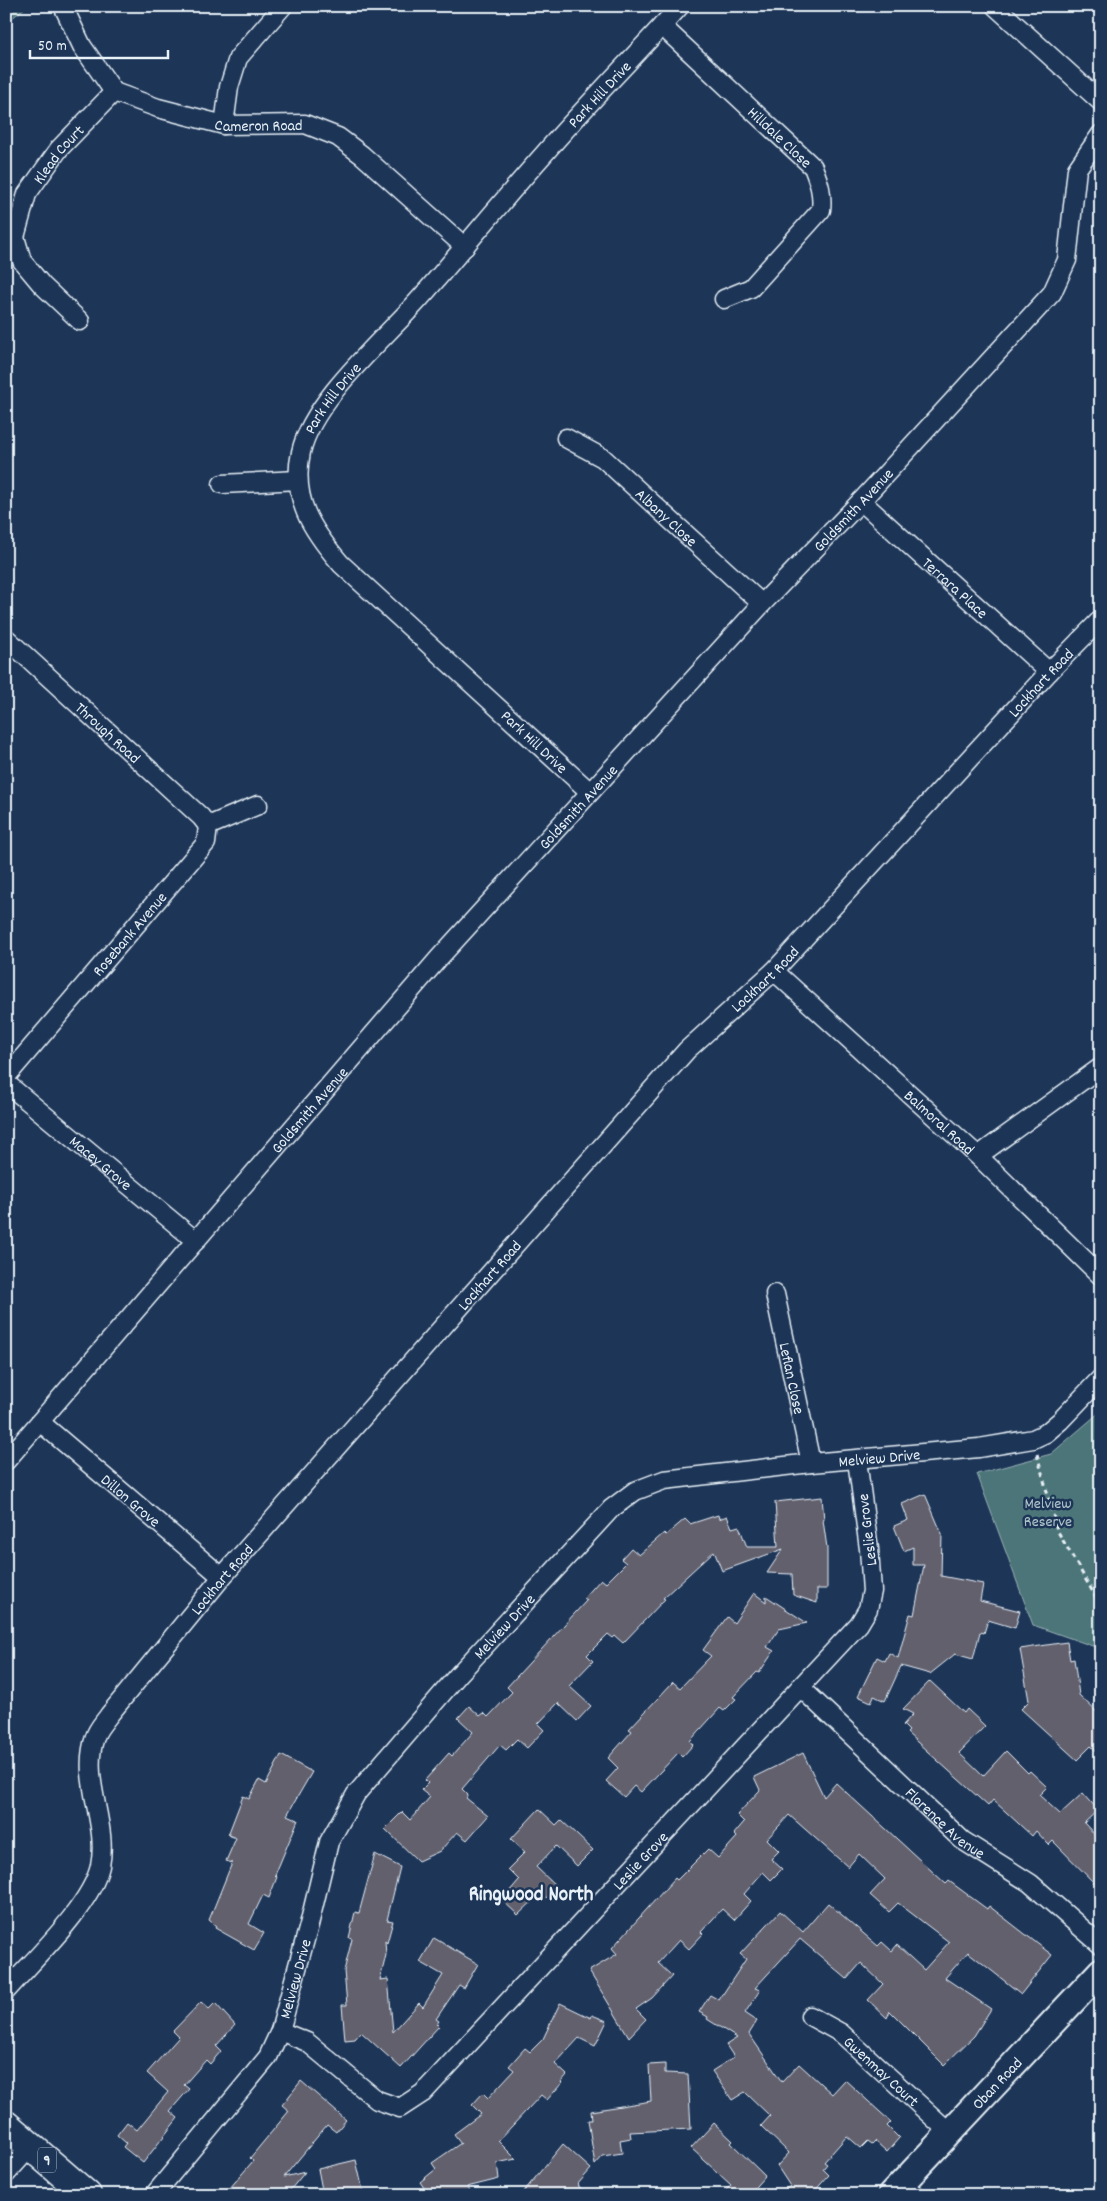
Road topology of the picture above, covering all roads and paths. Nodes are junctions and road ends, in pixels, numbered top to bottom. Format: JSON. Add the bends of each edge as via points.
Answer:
{"nodes":[{"id":1,"x":63,"y":6,"type":"edge"},
{"id":2,"x":283,"y":6,"type":"edge"},
{"id":3,"x":680,"y":6,"type":"edge"},
{"id":4,"x":995,"y":6,"type":"edge"},
{"id":5,"x":662,"y":26,"type":"junction"},
{"id":6,"x":114,"y":92,"type":"junction"},
{"id":7,"x":1101,"y":102,"type":"edge"},
{"id":8,"x":224,"y":125,"type":"junction"},
{"id":9,"x":1101,"y":134,"type":"edge"},
{"id":10,"x":465,"y":247,"type":"junction"},
{"id":11,"x":724,"y":299,"type":"dead end"},
{"id":12,"x":80,"y":321,"type":"dead end"},
{"id":13,"x":566,"y":438,"type":"dead end"},
{"id":14,"x":298,"y":480,"type":"junction"},
{"id":15,"x":222,"y":484,"type":"dead end"},
{"id":16,"x":861,"y":502,"type":"junction"},
{"id":17,"x":762,"y":604,"type":"junction"},
{"id":18,"x":1101,"y":619,"type":"edge"},
{"id":19,"x":6,"y":638,"type":"edge"},
{"id":20,"x":1049,"y":672,"type":"junction"},
{"id":21,"x":590,"y":792,"type":"junction"},
{"id":22,"x":258,"y":805,"type":"dead end"},
{"id":23,"x":208,"y":826,"type":"junction"},
{"id":24,"x":774,"y":971,"type":"junction"},
{"id":25,"x":1101,"y":1067,"type":"edge"},
{"id":26,"x":6,"y":1077,"type":"edge"},
{"id":27,"x":6,"y":1083,"type":"edge"},
{"id":28,"x":978,"y":1156,"type":"junction"},
{"id":29,"x":196,"y":1241,"type":"junction"},
{"id":30,"x":1101,"y":1276,"type":"edge"},
{"id":31,"x":775,"y":1294,"type":"dead end"},
{"id":32,"x":1101,"y":1378,"type":"edge"},
{"id":33,"x":40,"y":1422,"type":"junction"},
{"id":34,"x":1033,"y":1439,"type":"junction"},
{"id":35,"x":857,"y":1460,"type":"junction"},
{"id":36,"x":6,"y":1461,"type":"edge"},
{"id":37,"x":811,"y":1463,"type":"junction"},
{"id":38,"x":222,"y":1577,"type":"junction"},
{"id":39,"x":1101,"y":1606,"type":"edge"},
{"id":40,"x":800,"y":1687,"type":"junction"},
{"id":41,"x":1101,"y":1945,"type":"edge"},
{"id":42,"x":1101,"y":1971,"type":"edge"},
{"id":43,"x":6,"y":1991,"type":"edge"},
{"id":44,"x":810,"y":2016,"type":"dead end"},
{"id":45,"x":280,"y":2031,"type":"junction"},
{"id":46,"x":6,"y":2125,"type":"edge"},
{"id":47,"x":949,"y":2132,"type":"junction"},
{"id":48,"x":31,"y":2146,"type":"junction"},
{"id":49,"x":6,"y":2174,"type":"edge"},
{"id":50,"x":903,"y":2191,"type":"edge"},
{"id":51,"x":87,"y":2195,"type":"edge"},
{"id":52,"x":154,"y":2195,"type":"edge"}],
"edges":[{"from":1,"to":6,"type":"street","via":[[82,46]]},
{"from":2,"to":8,"type":"street","via":[[238,58],[229,87]]},
{"from":3,"to":5,"type":"street","name":"Park Hill Drive"},
{"from":4,"to":7,"type":"street"},
{"from":5,"to":10,"type":"street","name":"Park Hill Drive","via":[[544,153]]},
{"from":5,"to":11,"type":"street","name":"Hilldale Close","via":[[814,167],[820,185],[821,210],[751,288]]},
{"from":6,"to":8,"type":"street","name":"Cameron Road","via":[[158,108]]},
{"from":6,"to":12,"type":"street","name":"Klead Court","via":[[59,150],[28,194],[15,237],[22,261]]},
{"from":8,"to":10,"type":"street","name":"Cameron Road","via":[[305,124],[338,137]]},
{"from":9,"to":16,"type":"street","name":"Goldsmith Avenue","via":[[1077,169],[1067,260],[1052,293]]},
{"from":10,"to":14,"type":"street","name":"Park Hill Drive","via":[[332,394],[311,424],[302,451]]},
{"from":13,"to":17,"type":"street","name":"Albany Close","via":[[603,458]]},
{"from":14,"to":15,"type":"street"},
{"from":14,"to":21,"type":"street","name":"Park Hill Drive","via":[[302,506],[320,539],[341,564]]},
{"from":16,"to":17,"type":"street","name":"Goldsmith Avenue"},
{"from":16,"to":20,"type":"street","name":"Terrara Place"},
{"from":17,"to":21,"type":"street","name":"Goldsmith Avenue"},
{"from":18,"to":20,"type":"street","name":"Lockhart Road"},
{"from":19,"to":23,"type":"street","name":"Through Road"},
{"from":20,"to":24,"type":"street","name":"Lockhart Road"},
{"from":21,"to":29,"type":"street","name":"Goldsmith Avenue","via":[[432,965]]},
{"from":22,"to":23,"type":"street"},
{"from":23,"to":26,"type":"street","name":"Rosebank Avenue","via":[[206,842]]},
{"from":24,"to":28,"type":"street","name":"Balmoral Road"},
{"from":24,"to":38,"type":"street","name":"Lockhart Road","via":[[687,1050]]},
{"from":25,"to":28,"type":"street"},
{"from":27,"to":29,"type":"street","name":"Macey Grove"},
{"from":28,"to":30,"type":"street","name":"Balmoral Road"},
{"from":29,"to":33,"type":"street","name":"Goldsmith Avenue"},
{"from":31,"to":37,"type":"street","name":"Leflan Close"},
{"from":32,"to":34,"type":"street","name":"Melview Drive","via":[[1060,1421]]},
{"from":33,"to":36,"type":"street","name":"Goldsmith Avenue"},
{"from":33,"to":38,"type":"street","name":"Dillon Grove"},
{"from":34,"to":35,"type":"street","name":"Melview Drive"},
{"from":34,"to":39,"type":"path","via":[[1057,1530]]},
{"from":35,"to":37,"type":"street","name":"Melview Drive"},
{"from":35,"to":40,"type":"street","name":"Leslie Grove","via":[[869,1549],[872,1592],[868,1609],[859,1624]]},
{"from":37,"to":45,"type":"street","name":"Melview Drive","via":[[664,1480],[636,1491],[611,1509],[557,1566],[356,1794],[329,1842]]},
{"from":38,"to":43,"type":"street","name":"Lockhart Road","via":[[109,1714],[95,1736],[90,1764],[102,1833],[100,1866],[82,1905]]},
{"from":40,"to":41,"type":"street","name":"Florence Avenue","via":[[962,1840],[1030,1883]]},
{"from":40,"to":45,"type":"street","name":"Leslie Grove","via":[[416,2098],[400,2108],[377,2100],[307,2042]]},
{"from":42,"to":47,"type":"street","name":"Oban Road"},
{"from":44,"to":47,"type":"street","name":"Gwenmay Court","via":[[841,2033]]},
{"from":45,"to":52,"type":"street","name":"Melview Drive","via":[[268,2057]]},
{"from":46,"to":48,"type":"main road","number":"9"},
{"from":47,"to":50,"type":"street","name":"Oban Road"},
{"from":48,"to":49,"type":"street"},
{"from":48,"to":51,"type":"main road","number":"9"}]}
